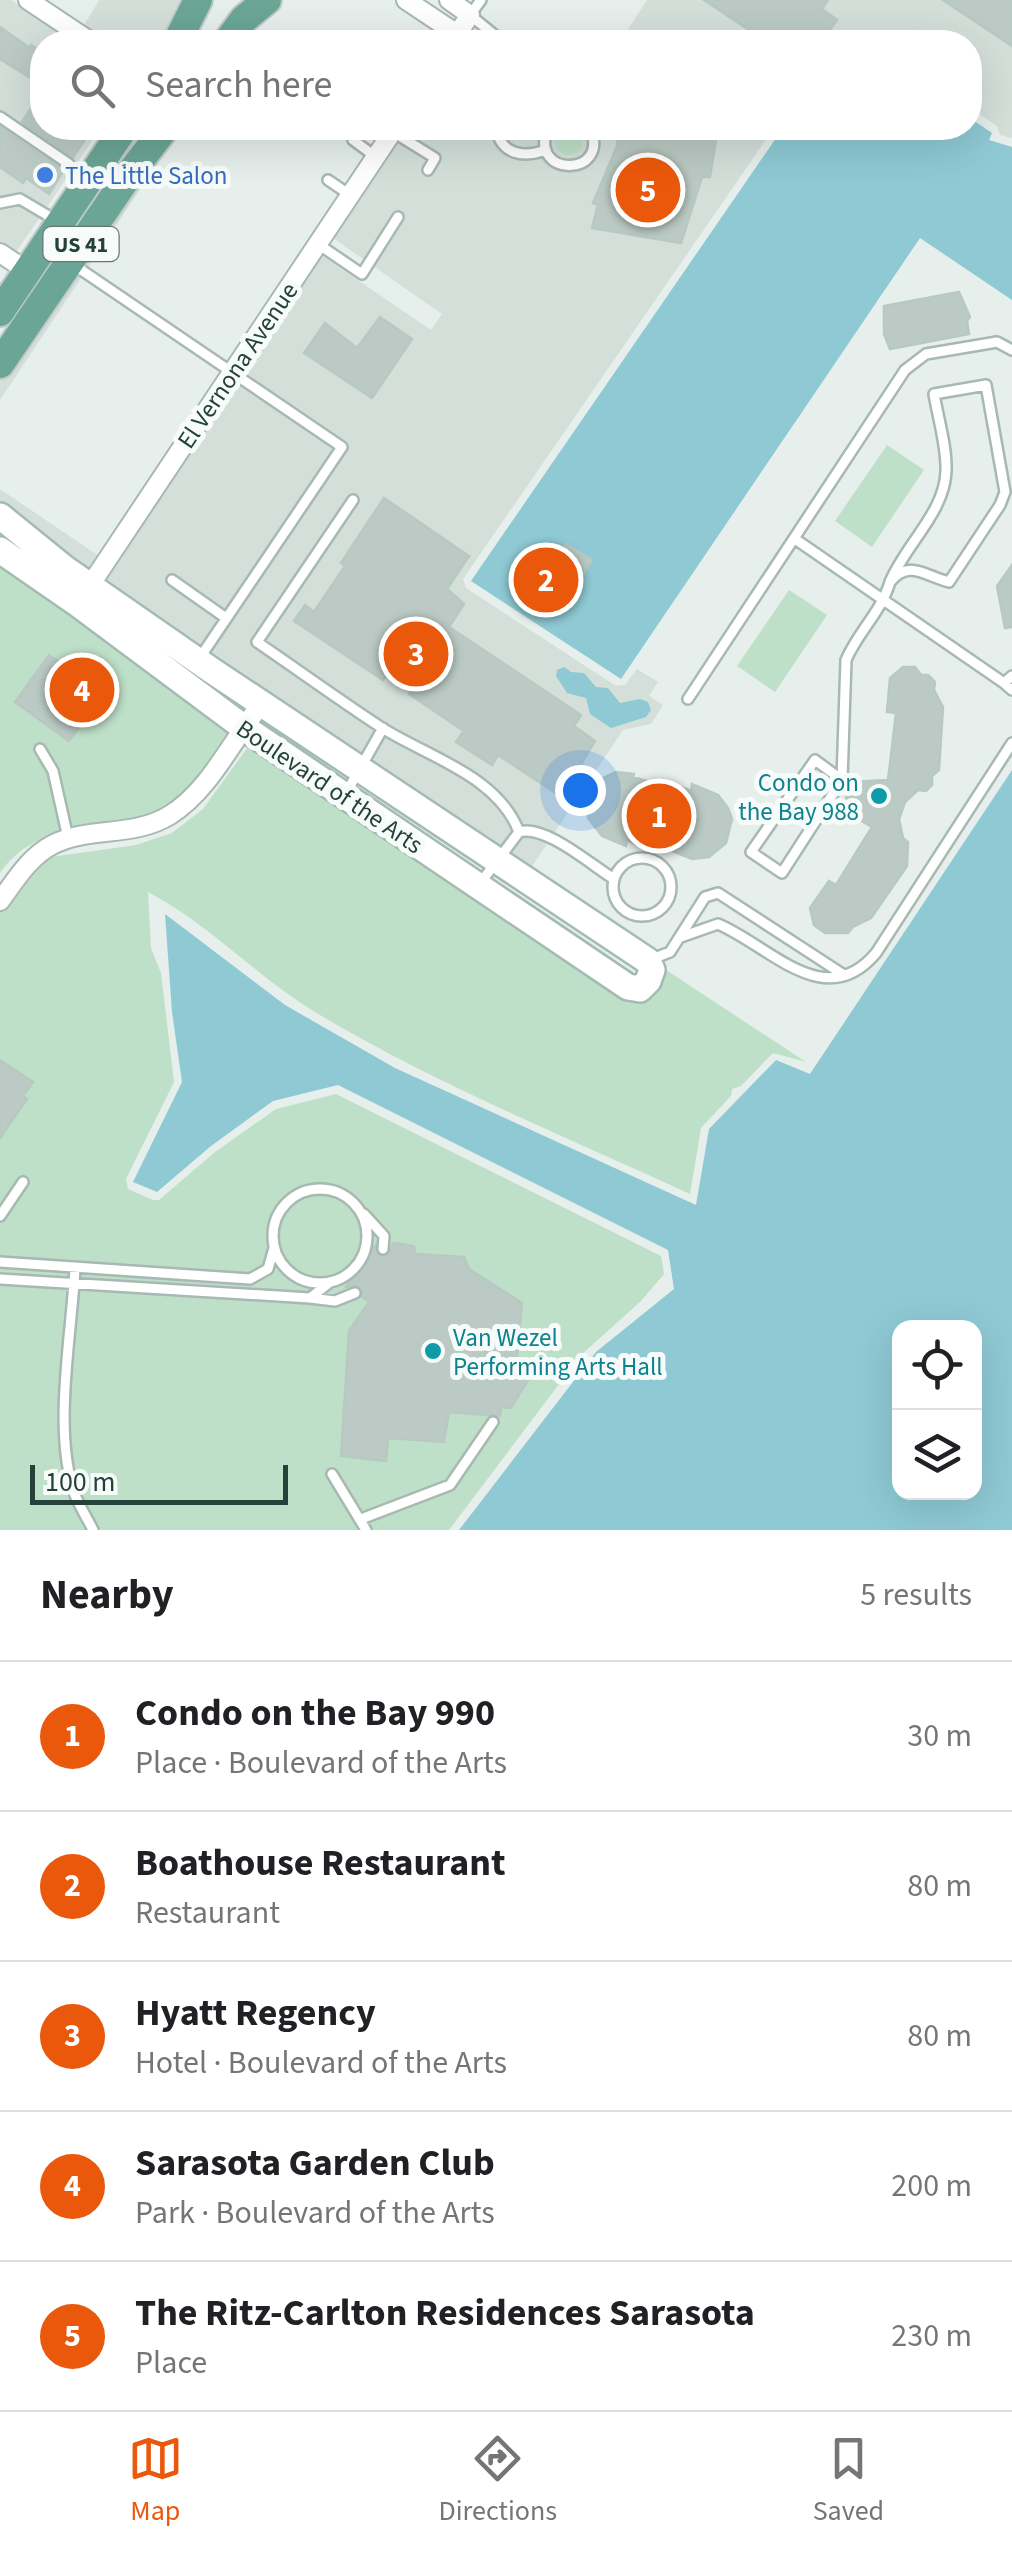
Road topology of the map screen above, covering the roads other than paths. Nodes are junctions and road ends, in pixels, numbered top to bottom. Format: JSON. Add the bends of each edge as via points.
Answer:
{"nodes":[{"id":1,"x":28,"y":0,"type":"edge"},
{"id":2,"x":198,"y":0,"type":"edge"},
{"id":3,"x":240,"y":0,"type":"edge"},
{"id":4,"x":267,"y":0,"type":"edge"},
{"id":5,"x":406,"y":0,"type":"edge"},
{"id":6,"x":448,"y":0,"type":"edge"},
{"id":7,"x":476,"y":7,"type":"edge"},
{"id":8,"x":73,"y":30,"type":"edge"},
{"id":9,"x":183,"y":30,"type":"edge"},
{"id":10,"x":221,"y":30,"type":"edge"},
{"id":11,"x":236,"y":30,"type":"edge"},
{"id":12,"x":447,"y":30,"type":"edge"},
{"id":13,"x":466,"y":30,"type":"edge"},
{"id":14,"x":493,"y":30,"type":"edge"},
{"id":15,"x":0,"y":116,"type":"edge"},
{"id":16,"x":30,"y":137,"type":"edge"},
{"id":17,"x":34,"y":140,"type":"edge"},
{"id":18,"x":116,"y":140,"type":"edge"},
{"id":19,"x":156,"y":140,"type":"edge"},
{"id":20,"x":353,"y":140,"type":"dead end"},
{"id":21,"x":387,"y":140,"type":"edge"},
{"id":22,"x":409,"y":140,"type":"edge"},
{"id":23,"x":499,"y":140,"type":"edge"},
{"id":24,"x":545,"y":140,"type":"edge"},
{"id":25,"x":592,"y":140,"type":"edge"},
{"id":26,"x":546,"y":150,"type":"junction"},
{"id":27,"x":376,"y":156,"type":"junction"},
{"id":28,"x":69,"y":164,"type":"dead end"},
{"id":29,"x":428,"y":170,"type":"dead end"},
{"id":30,"x":328,"y":180,"type":"dead end"},
{"id":31,"x":350,"y":195,"type":"junction"},
{"id":32,"x":0,"y":203,"type":"edge"},
{"id":33,"x":398,"y":217,"type":"dead end"},
{"id":34,"x":59,"y":222,"type":"junction"},
{"id":35,"x":318,"y":244,"type":"junction"},
{"id":36,"x":0,"y":254,"type":"edge"},
{"id":37,"x":69,"y":262,"type":"junction"},
{"id":38,"x":27,"y":272,"type":"junction"},
{"id":39,"x":0,"y":312,"type":"edge"},
{"id":40,"x":1012,"y":350,"type":"edge"},
{"id":41,"x":0,"y":364,"type":"edge"},
{"id":42,"x":232,"y":372,"type":"junction"},
{"id":43,"x":353,"y":500,"type":"dead end"},
{"id":44,"x":0,"y":516,"type":"edge"},
{"id":45,"x":795,"y":540,"type":"junction"},
{"id":46,"x":0,"y":550,"type":"edge"},
{"id":47,"x":172,"y":580,"type":"dead end"},
{"id":48,"x":890,"y":582,"type":"junction"},
{"id":49,"x":84,"y":594,"type":"junction"},
{"id":50,"x":885,"y":599,"type":"junction"},
{"id":51,"x":226,"y":618,"type":"junction"},
{"id":52,"x":190,"y":671,"type":"junction"},
{"id":53,"x":1009,"y":683,"type":"edge"},
{"id":54,"x":688,"y":700,"type":"dead end"},
{"id":55,"x":262,"y":704,"type":"junction"},
{"id":56,"x":242,"y":727,"type":"junction"},
{"id":57,"x":383,"y":728,"type":"junction"},
{"id":58,"x":1012,"y":743,"type":"edge"},
{"id":59,"x":40,"y":749,"type":"dead end"},
{"id":60,"x":358,"y":769,"type":"junction"},
{"id":61,"x":842,"y":780,"type":"junction"},
{"id":62,"x":344,"y":796,"type":"junction"},
{"id":63,"x":519,"y":832,"type":"junction"},
{"id":64,"x":68,"y":838,"type":"junction"},
{"id":65,"x":495,"y":862,"type":"junction"},
{"id":66,"x":614,"y":880,"type":"junction"},
{"id":67,"x":478,"y":886,"type":"junction"},
{"id":68,"x":0,"y":901,"type":"edge"},
{"id":69,"x":680,"y":937,"type":"junction"},
{"id":70,"x":648,"y":961,"type":"junction"},
{"id":71,"x":847,"y":977,"type":"junction"},
{"id":72,"x":22,"y":1182,"type":"dead end"},
{"id":73,"x":358,"y":1208,"type":"junction"},
{"id":74,"x":0,"y":1216,"type":"edge"},
{"id":75,"x":274,"y":1248,"type":"junction"},
{"id":76,"x":383,"y":1249,"type":"dead end"},
{"id":77,"x":0,"y":1262,"type":"edge"},
{"id":78,"x":75,"y":1267,"type":"junction"},
{"id":79,"x":0,"y":1279,"type":"edge"},
{"id":80,"x":328,"y":1283,"type":"junction"},
{"id":81,"x":74,"y":1284,"type":"junction"},
{"id":82,"x":354,"y":1293,"type":"dead end"},
{"id":83,"x":310,"y":1298,"type":"junction"},
{"id":84,"x":493,"y":1422,"type":"dead end"},
{"id":85,"x":332,"y":1474,"type":"dead end"},
{"id":86,"x":361,"y":1519,"type":"junction"},
{"id":87,"x":93,"y":1530,"type":"edge"},
{"id":88,"x":366,"y":1530,"type":"edge"}],
"edges":[{"from":1,"to":8,"type":"street"},
{"from":2,"to":9,"type":"main road"},
{"from":3,"to":10,"type":"main road"},
{"from":4,"to":11,"type":"main road"},
{"from":5,"to":12,"type":"street"},
{"from":6,"to":7,"type":"street"},
{"from":7,"to":13,"type":"street"},
{"from":7,"to":14,"type":"lane"},
{"from":15,"to":16,"type":"lane"},
{"from":17,"to":28,"type":"lane"},
{"from":18,"to":34,"type":"main road","number":"US 41"},
{"from":19,"to":37,"type":"main road","number":"US 41"},
{"from":20,"to":27,"type":"lane"},
{"from":21,"to":27,"type":"street","name":"El Vernona Avenue"},
{"from":22,"to":29,"type":"lane","via":[[435,158]]},
{"from":23,"to":26,"type":"lane","via":[[517,155]]},
{"from":24,"to":26,"type":"lane"},
{"from":25,"to":26,"type":"lane","via":[[593,150],[575,166],[559,164]]},
{"from":27,"to":31,"type":"street","name":"El Vernona Avenue"},
{"from":30,"to":31,"type":"lane"},
{"from":31,"to":35,"type":"street","name":"El Vernona Avenue"},
{"from":32,"to":34,"type":"lane","via":[[20,199]]},
{"from":33,"to":35,"type":"lane","via":[[362,274]]},
{"from":34,"to":38,"type":"main road","number":"US 41"},
{"from":35,"to":42,"type":"street","name":"El Vernona Avenue"},
{"from":36,"to":38,"type":"street"},
{"from":37,"to":41,"type":"main road","number":"US 41"},
{"from":37,"to":42,"type":"lane"},
{"from":38,"to":39,"type":"main road","number":"US 41"},
{"from":40,"to":45,"type":"lane","via":[[997,342],[926,354],[906,370]]},
{"from":42,"to":49,"type":"street","name":"El Vernona Avenue"},
{"from":42,"to":51,"type":"lane","via":[[342,447]]},
{"from":43,"to":57,"type":"lane","via":[[257,642]]},
{"from":44,"to":49,"type":"street","name":"Boulevard of the Arts","via":[[64,568]]},
{"from":45,"to":50,"type":"lane"},
{"from":45,"to":54,"type":"lane"},
{"from":46,"to":49,"type":"street","name":"Boulevard of the Arts"},
{"from":47,"to":51,"type":"lane"},
{"from":48,"to":48,"type":"lane","via":[[913,568],[949,582],[1000,505],[1006,492],[986,386],[934,394],[946,471],[940,500]]},
{"from":48,"to":50,"type":"lane"},
{"from":49,"to":52,"type":"street","name":"Boulevard of the Arts"},
{"from":50,"to":53,"type":"lane"},
{"from":50,"to":61,"type":"lane","via":[[846,660]]},
{"from":51,"to":52,"type":"lane"},
{"from":52,"to":55,"type":"street","name":"Boulevard of the Arts"},
{"from":52,"to":56,"type":"street","name":"Boulevard of the Arts"},
{"from":55,"to":56,"type":"street"},
{"from":55,"to":60,"type":"street","name":"Boulevard of the Arts"},
{"from":56,"to":62,"type":"street","name":"Boulevard of the Arts"},
{"from":56,"to":64,"type":"street","via":[[200,788],[167,817],[137,829]]},
{"from":57,"to":60,"type":"lane"},
{"from":57,"to":63,"type":"lane","via":[[482,786]]},
{"from":58,"to":71,"type":"lane","via":[[876,953]]},
{"from":59,"to":64,"type":"lane","via":[[54,772]]},
{"from":60,"to":62,"type":"lane"},
{"from":60,"to":65,"type":"street","name":"Boulevard of the Arts"},
{"from":61,"to":61,"type":"lane","via":[[782,872],[751,852],[814,760]]},
{"from":62,"to":67,"type":"street","name":"Boulevard of the Arts"},
{"from":63,"to":65,"type":"lane"},
{"from":63,"to":66,"type":"lane","via":[[544,834]]},
{"from":64,"to":68,"type":"street","via":[[34,858]]},
{"from":65,"to":67,"type":"lane"},
{"from":65,"to":70,"type":"street","name":"Boulevard of the Arts"},
{"from":66,"to":66,"type":"lane","via":[[619,905],[636,915],[656,913],[669,899],[668,872],[654,860],[635,858]]},
{"from":67,"to":70,"type":"street","name":"Boulevard of the Arts","via":[[634,990],[648,980]]},
{"from":69,"to":70,"type":"lane","name":"Boulevard of the Arts","via":[[670,952]]},
{"from":69,"to":71,"type":"lane","name":"Boulevard of the Arts","via":[[718,924],[814,978]]},
{"from":69,"to":71,"type":"lane","name":"Boulevard of the Arts","via":[[705,896],[718,893]]},
{"from":72,"to":74,"type":"lane"},
{"from":73,"to":75,"type":"lane","via":[[331,1190],[299,1194],[277,1216]]},
{"from":73,"to":76,"type":"lane","via":[[384,1236]]},
{"from":73,"to":80,"type":"lane","via":[[365,1222],[364,1254],[344,1278]]},
{"from":75,"to":78,"type":"lane","via":[[268,1270],[250,1279]]},
{"from":75,"to":80,"type":"lane","via":[[289,1272]]},
{"from":77,"to":78,"type":"lane"},
{"from":78,"to":81,"type":"lane"},
{"from":79,"to":81,"type":"lane"},
{"from":80,"to":83,"type":"lane"},
{"from":81,"to":83,"type":"lane"},
{"from":81,"to":87,"type":"lane","via":[[64,1408],[75,1494]]},
{"from":82,"to":83,"type":"lane","via":[[335,1301]]},
{"from":84,"to":86,"type":"lane","via":[[450,1486]]},
{"from":85,"to":86,"type":"lane"},
{"from":86,"to":88,"type":"lane"}]}
